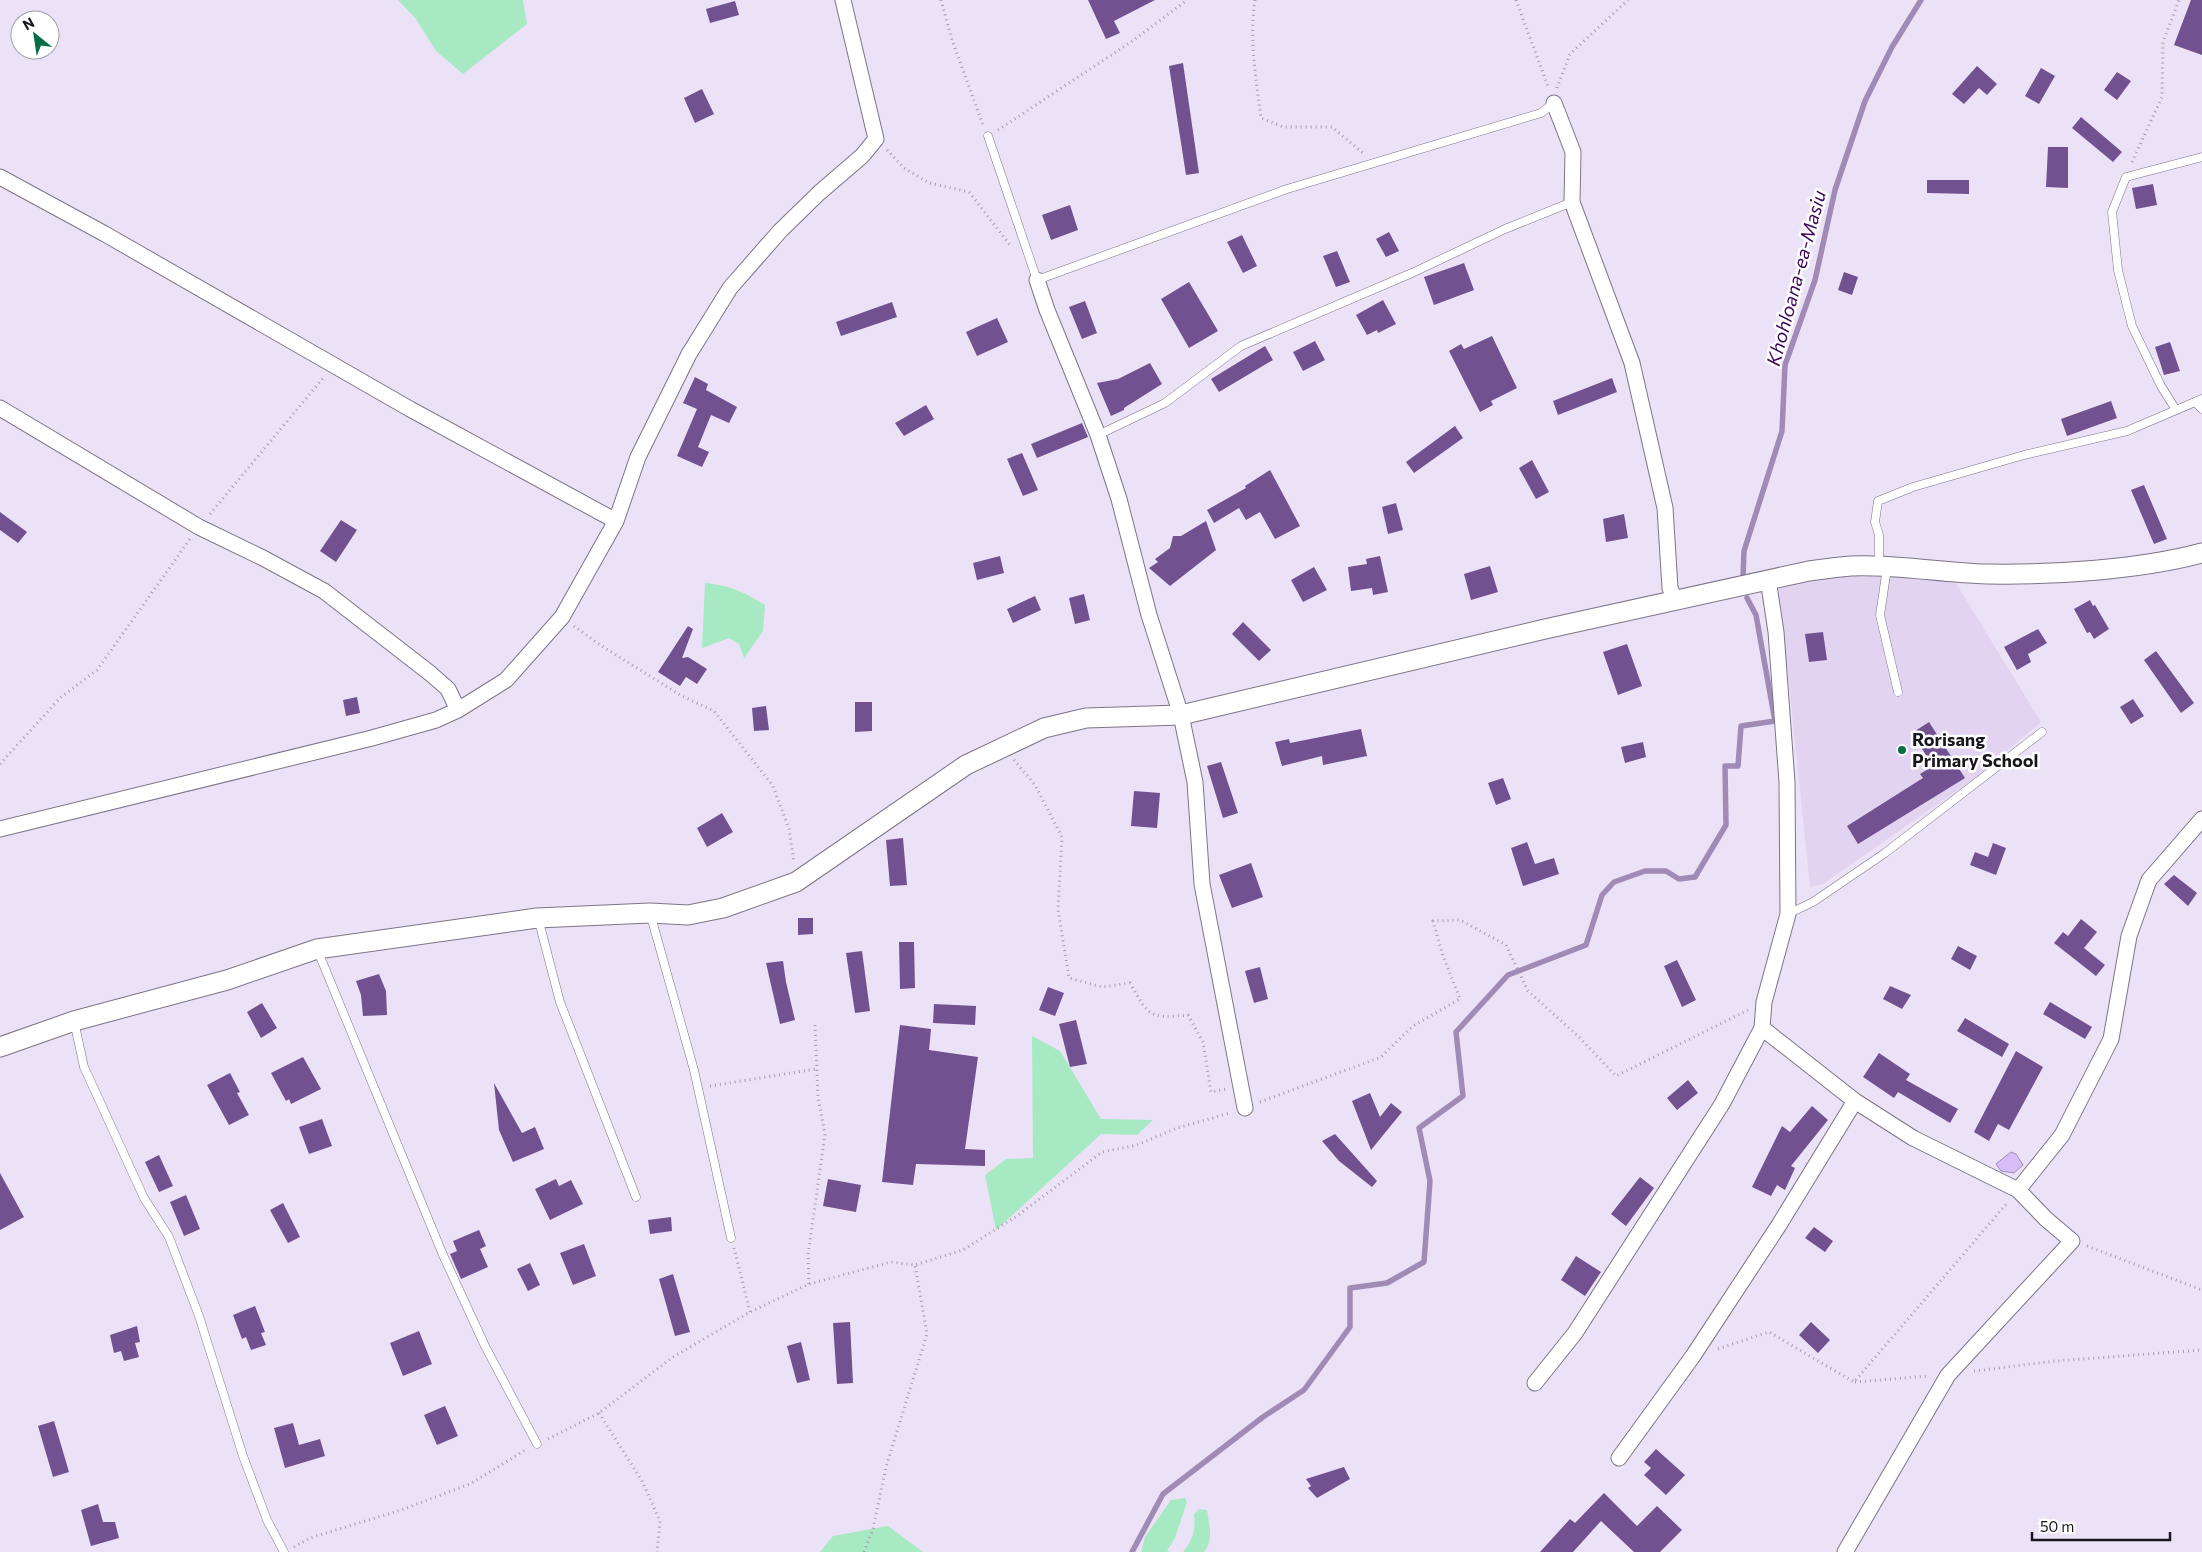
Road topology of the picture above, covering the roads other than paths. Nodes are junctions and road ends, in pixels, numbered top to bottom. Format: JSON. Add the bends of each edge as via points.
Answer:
{"nodes":[{"id":1,"x":843,"y":0,"type":"edge"},
{"id":2,"x":1554,"y":103,"type":"joint"},
{"id":3,"x":988,"y":136,"type":"road end"},
{"id":4,"x":2202,"y":157,"type":"edge"},
{"id":5,"x":0,"y":177,"type":"edge"},
{"id":6,"x":1572,"y":202,"type":"junction"},
{"id":7,"x":1037,"y":280,"type":"junction"},
{"id":8,"x":2198,"y":400,"type":"edge"},
{"id":9,"x":0,"y":408,"type":"edge"},
{"id":10,"x":2202,"y":409,"type":"edge"},
{"id":11,"x":2176,"y":410,"type":"junction"},
{"id":12,"x":1098,"y":435,"type":"junction"},
{"id":13,"x":616,"y":521,"type":"junction"},
{"id":14,"x":2202,"y":553,"type":"edge"},
{"id":15,"x":1883,"y":568,"type":"junction"},
{"id":16,"x":1768,"y":579,"type":"junction"},
{"id":17,"x":1675,"y":600,"type":"junction"},
{"id":18,"x":1898,"y":692,"type":"dead end"},
{"id":19,"x":458,"y":710,"type":"junction"},
{"id":20,"x":1181,"y":715,"type":"junction"},
{"id":21,"x":2042,"y":732,"type":"dead end"},
{"id":22,"x":2202,"y":819,"type":"edge"},
{"id":23,"x":0,"y":829,"type":"edge"},
{"id":24,"x":650,"y":913,"type":"junction"},
{"id":25,"x":1788,"y":914,"type":"junction"},
{"id":26,"x":538,"y":918,"type":"junction"},
{"id":27,"x":317,"y":949,"type":"junction"},
{"id":28,"x":74,"y":1021,"type":"junction"},
{"id":29,"x":1762,"y":1028,"type":"junction"},
{"id":30,"x":0,"y":1047,"type":"edge"},
{"id":31,"x":1855,"y":1101,"type":"junction"},
{"id":32,"x":1245,"y":1108,"type":"road end"},
{"id":33,"x":2018,"y":1190,"type":"junction"},
{"id":34,"x":636,"y":1197,"type":"dead end"},
{"id":35,"x":731,"y":1238,"type":"road end"},
{"id":36,"x":1535,"y":1383,"type":"dead end"},
{"id":37,"x":537,"y":1444,"type":"road end"},
{"id":38,"x":1618,"y":1458,"type":"dead end"},
{"id":39,"x":284,"y":1552,"type":"edge"},
{"id":40,"x":1845,"y":1552,"type":"edge"}],
"edges":[{"from":1,"to":13,"type":"street","via":[[876,139],[862,156],[780,231],[730,288],[690,354],[638,457]]},
{"from":2,"to":6,"type":"street","via":[[1573,152]]},
{"from":2,"to":7,"type":"lane","via":[[1541,113],[1278,192]]},
{"from":3,"to":7,"type":"lane"},
{"from":4,"to":11,"type":"lane","via":[[2126,177],[2112,212],[2118,270],[2132,326]]},
{"from":5,"to":13,"type":"street"},
{"from":6,"to":12,"type":"lane","via":[[1241,346],[1165,403]]},
{"from":6,"to":17,"type":"street","via":[[1632,363],[1665,508],[1670,588]]},
{"from":7,"to":12,"type":"street"},
{"from":8,"to":10,"type":"lane"},
{"from":8,"to":11,"type":"lane"},
{"from":9,"to":19,"type":"street","via":[[199,527],[324,591],[448,689]]},
{"from":11,"to":15,"type":"lane","via":[[2127,431],[2024,455],[1913,487],[1878,501],[1875,522]]},
{"from":12,"to":20,"type":"street"},
{"from":13,"to":19,"type":"street","via":[[562,617],[506,680]]},
{"from":14,"to":15,"type":"street","via":[[2177,560],[2037,573],[1987,574]]},
{"from":15,"to":16,"type":"street","via":[[1843,567]]},
{"from":15,"to":18,"type":"lane","via":[[1880,615]]},
{"from":16,"to":17,"type":"street"},
{"from":16,"to":25,"type":"street","via":[[1776,632],[1787,782]]},
{"from":17,"to":20,"type":"street"},
{"from":19,"to":23,"type":"street","via":[[436,720],[372,738]]},
{"from":20,"to":24,"type":"street","via":[[1086,718],[1044,728],[966,765],[796,882],[723,908],[688,915]]},
{"from":20,"to":32,"type":"street","via":[[1195,782],[1202,884]]},
{"from":21,"to":25,"type":"lane","via":[[1885,853],[1813,902]]},
{"from":22,"to":33,"type":"street","via":[[2149,880],[2129,936],[2112,1039],[2062,1135]]},
{"from":24,"to":26,"type":"street"},
{"from":24,"to":35,"type":"lane","via":[[698,1088]]},
{"from":25,"to":29,"type":"street","via":[[1764,1002]]},
{"from":26,"to":27,"type":"street"},
{"from":26,"to":34,"type":"lane","via":[[560,1002]]},
{"from":27,"to":28,"type":"street","via":[[226,980]]},
{"from":27,"to":37,"type":"lane","via":[[442,1255]]},
{"from":28,"to":30,"type":"street"},
{"from":28,"to":39,"type":"lane","via":[[84,1067],[144,1198],[169,1237],[199,1316],[243,1456],[267,1520]]},
{"from":29,"to":31,"type":"street"},
{"from":29,"to":36,"type":"street","via":[[1722,1104],[1575,1332]]},
{"from":31,"to":33,"type":"street","via":[[1913,1138]]},
{"from":31,"to":38,"type":"street","via":[[1694,1356]]},
{"from":33,"to":40,"type":"street","via":[[2072,1241],[1948,1375]]}]}
